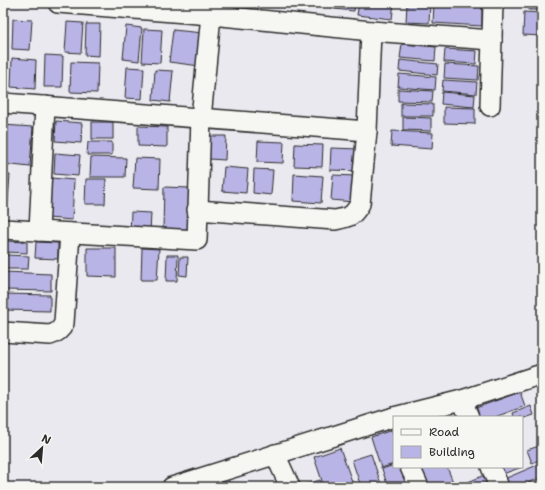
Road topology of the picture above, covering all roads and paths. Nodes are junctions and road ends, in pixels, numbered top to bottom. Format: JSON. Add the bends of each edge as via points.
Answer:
{"nodes":[{"id":1,"x":58,"y":3,"type":"edge"},
{"id":2,"x":493,"y":3,"type":"edge"},
{"id":3,"x":211,"y":15,"type":"junction"},
{"id":4,"x":371,"y":30,"type":"junction"},
{"id":5,"x":492,"y":40,"type":"junction"},
{"id":6,"x":3,"y":103,"type":"edge"},
{"id":7,"x":45,"y":106,"type":"junction"},
{"id":8,"x":490,"y":106,"type":"dead end"},
{"id":9,"x":201,"y":118,"type":"junction"},
{"id":10,"x":367,"y":131,"type":"junction"},
{"id":11,"x":197,"y":210,"type":"junction"},
{"id":12,"x":3,"y":229,"type":"edge"},
{"id":13,"x":39,"y":232,"type":"junction"},
{"id":14,"x":70,"y":233,"type":"junction"},
{"id":15,"x":3,"y":332,"type":"edge"},
{"id":16,"x":542,"y":374,"type":"edge"},
{"id":17,"x":466,"y":408,"type":"edge"},
{"id":18,"x":421,"y":416,"type":"edge"},
{"id":19,"x":393,"y":421,"type":"edge"},
{"id":20,"x":275,"y":454,"type":"junction"},
{"id":21,"x":410,"y":468,"type":"edge"},
{"id":22,"x":491,"y":468,"type":"edge"},
{"id":23,"x":172,"y":487,"type":"edge"},
{"id":24,"x":290,"y":487,"type":"edge"},
{"id":25,"x":419,"y":487,"type":"edge"},
{"id":26,"x":499,"y":487,"type":"edge"}],
"edges":[{"from":1,"to":3,"type":"street"},
{"from":2,"to":5,"type":"street"},
{"from":3,"to":4,"type":"street"},
{"from":3,"to":9,"type":"street"},
{"from":4,"to":5,"type":"street"},
{"from":4,"to":10,"type":"street"},
{"from":5,"to":8,"type":"street"},
{"from":6,"to":7,"type":"street"},
{"from":7,"to":9,"type":"street"},
{"from":7,"to":13,"type":"street"},
{"from":9,"to":10,"type":"street"},
{"from":9,"to":11,"type":"street"},
{"from":10,"to":11,"type":"street","via":[[360,204],[354,214],[346,218],[335,220]]},
{"from":11,"to":14,"type":"street","via":[[197,240]]},
{"from":12,"to":13,"type":"street"},
{"from":13,"to":14,"type":"street"},
{"from":14,"to":15,"type":"street","via":[[62,328],[56,334],[50,335]]},
{"from":16,"to":17,"type":"street"},
{"from":17,"to":18,"type":"street"},
{"from":19,"to":20,"type":"street"},
{"from":20,"to":23,"type":"street"},
{"from":20,"to":24,"type":"street"},
{"from":21,"to":25,"type":"street"},
{"from":22,"to":26,"type":"street"}]}
